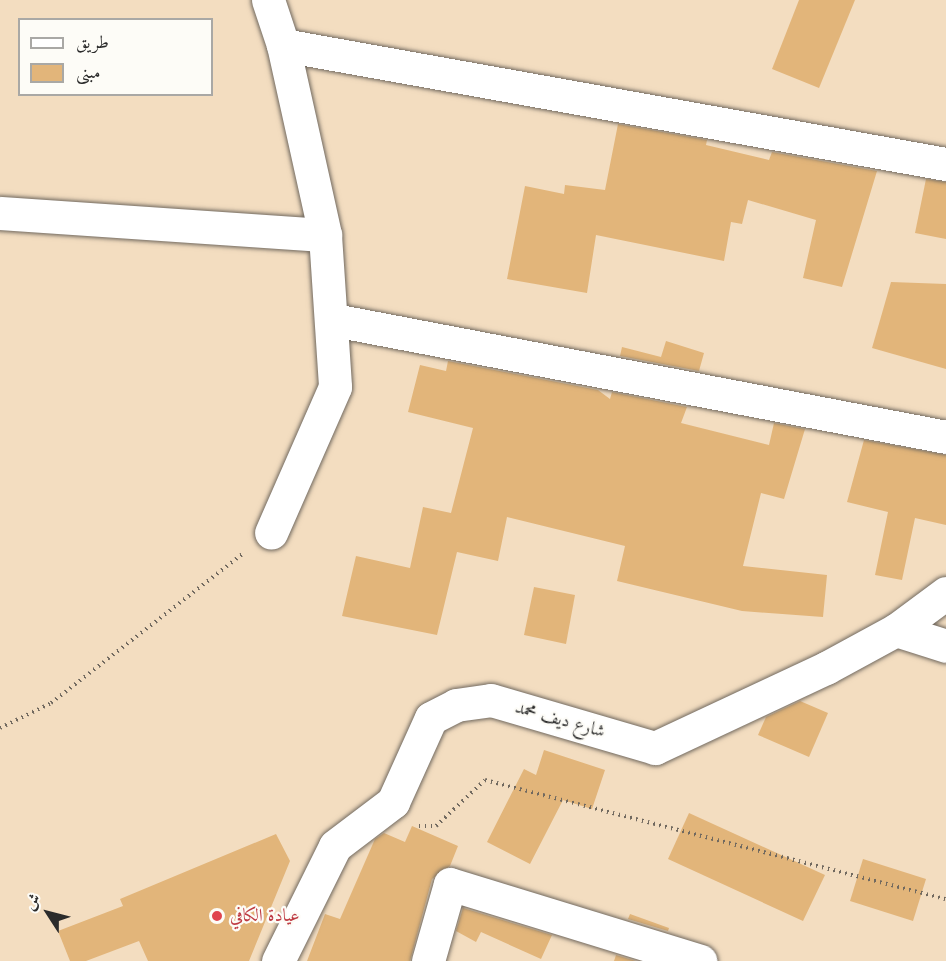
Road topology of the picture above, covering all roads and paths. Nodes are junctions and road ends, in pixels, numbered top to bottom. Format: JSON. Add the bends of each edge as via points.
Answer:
{"nodes":[{"id":1,"x":267,"y":0,"type":"edge"},
{"id":2,"x":283,"y":45,"type":"junction"},
{"id":3,"x":946,"y":164,"type":"edge"},
{"id":4,"x":0,"y":213,"type":"edge"},
{"id":5,"x":325,"y":235,"type":"junction"},
{"id":6,"x":334,"y":320,"type":"junction"},
{"id":7,"x":946,"y":437,"type":"edge"},
{"id":8,"x":271,"y":533,"type":"joint"},
{"id":9,"x":946,"y":593,"type":"edge"},
{"id":10,"x":896,"y":630,"type":"junction"},
{"id":11,"x":946,"y":646,"type":"edge"},
{"id":12,"x":0,"y":728,"type":"edge"},
{"id":13,"x":364,"y":824,"type":"junction"},
{"id":14,"x":946,"y":898,"type":"edge"},
{"id":15,"x":278,"y":961,"type":"edge"},
{"id":16,"x":428,"y":961,"type":"edge"},
{"id":17,"x":700,"y":961,"type":"edge"}],
"edges":[{"from":1,"to":2,"type":"street"},
{"from":2,"to":3,"type":"street"},
{"from":2,"to":5,"type":"street"},
{"from":4,"to":5,"type":"street"},
{"from":5,"to":6,"type":"street"},
{"from":6,"to":7,"type":"street"},
{"from":6,"to":8,"type":"street","via":[[335,387]]},
{"from":8,"to":12,"type":"path","via":[[51,703]]},
{"from":9,"to":10,"type":"street","name":"شارع ديف محمد"},
{"from":10,"to":11,"type":"street"},
{"from":10,"to":13,"type":"street","name":"شارع ديف محمد","via":[[655,748],[491,700],[456,705],[431,718],[393,802]]},
{"from":13,"to":14,"type":"path","via":[[436,826],[485,780]]},
{"from":13,"to":15,"type":"street","name":"شارع ديف محمد","via":[[335,846]]},
{"from":16,"to":17,"type":"street","via":[[450,884]]}]}
